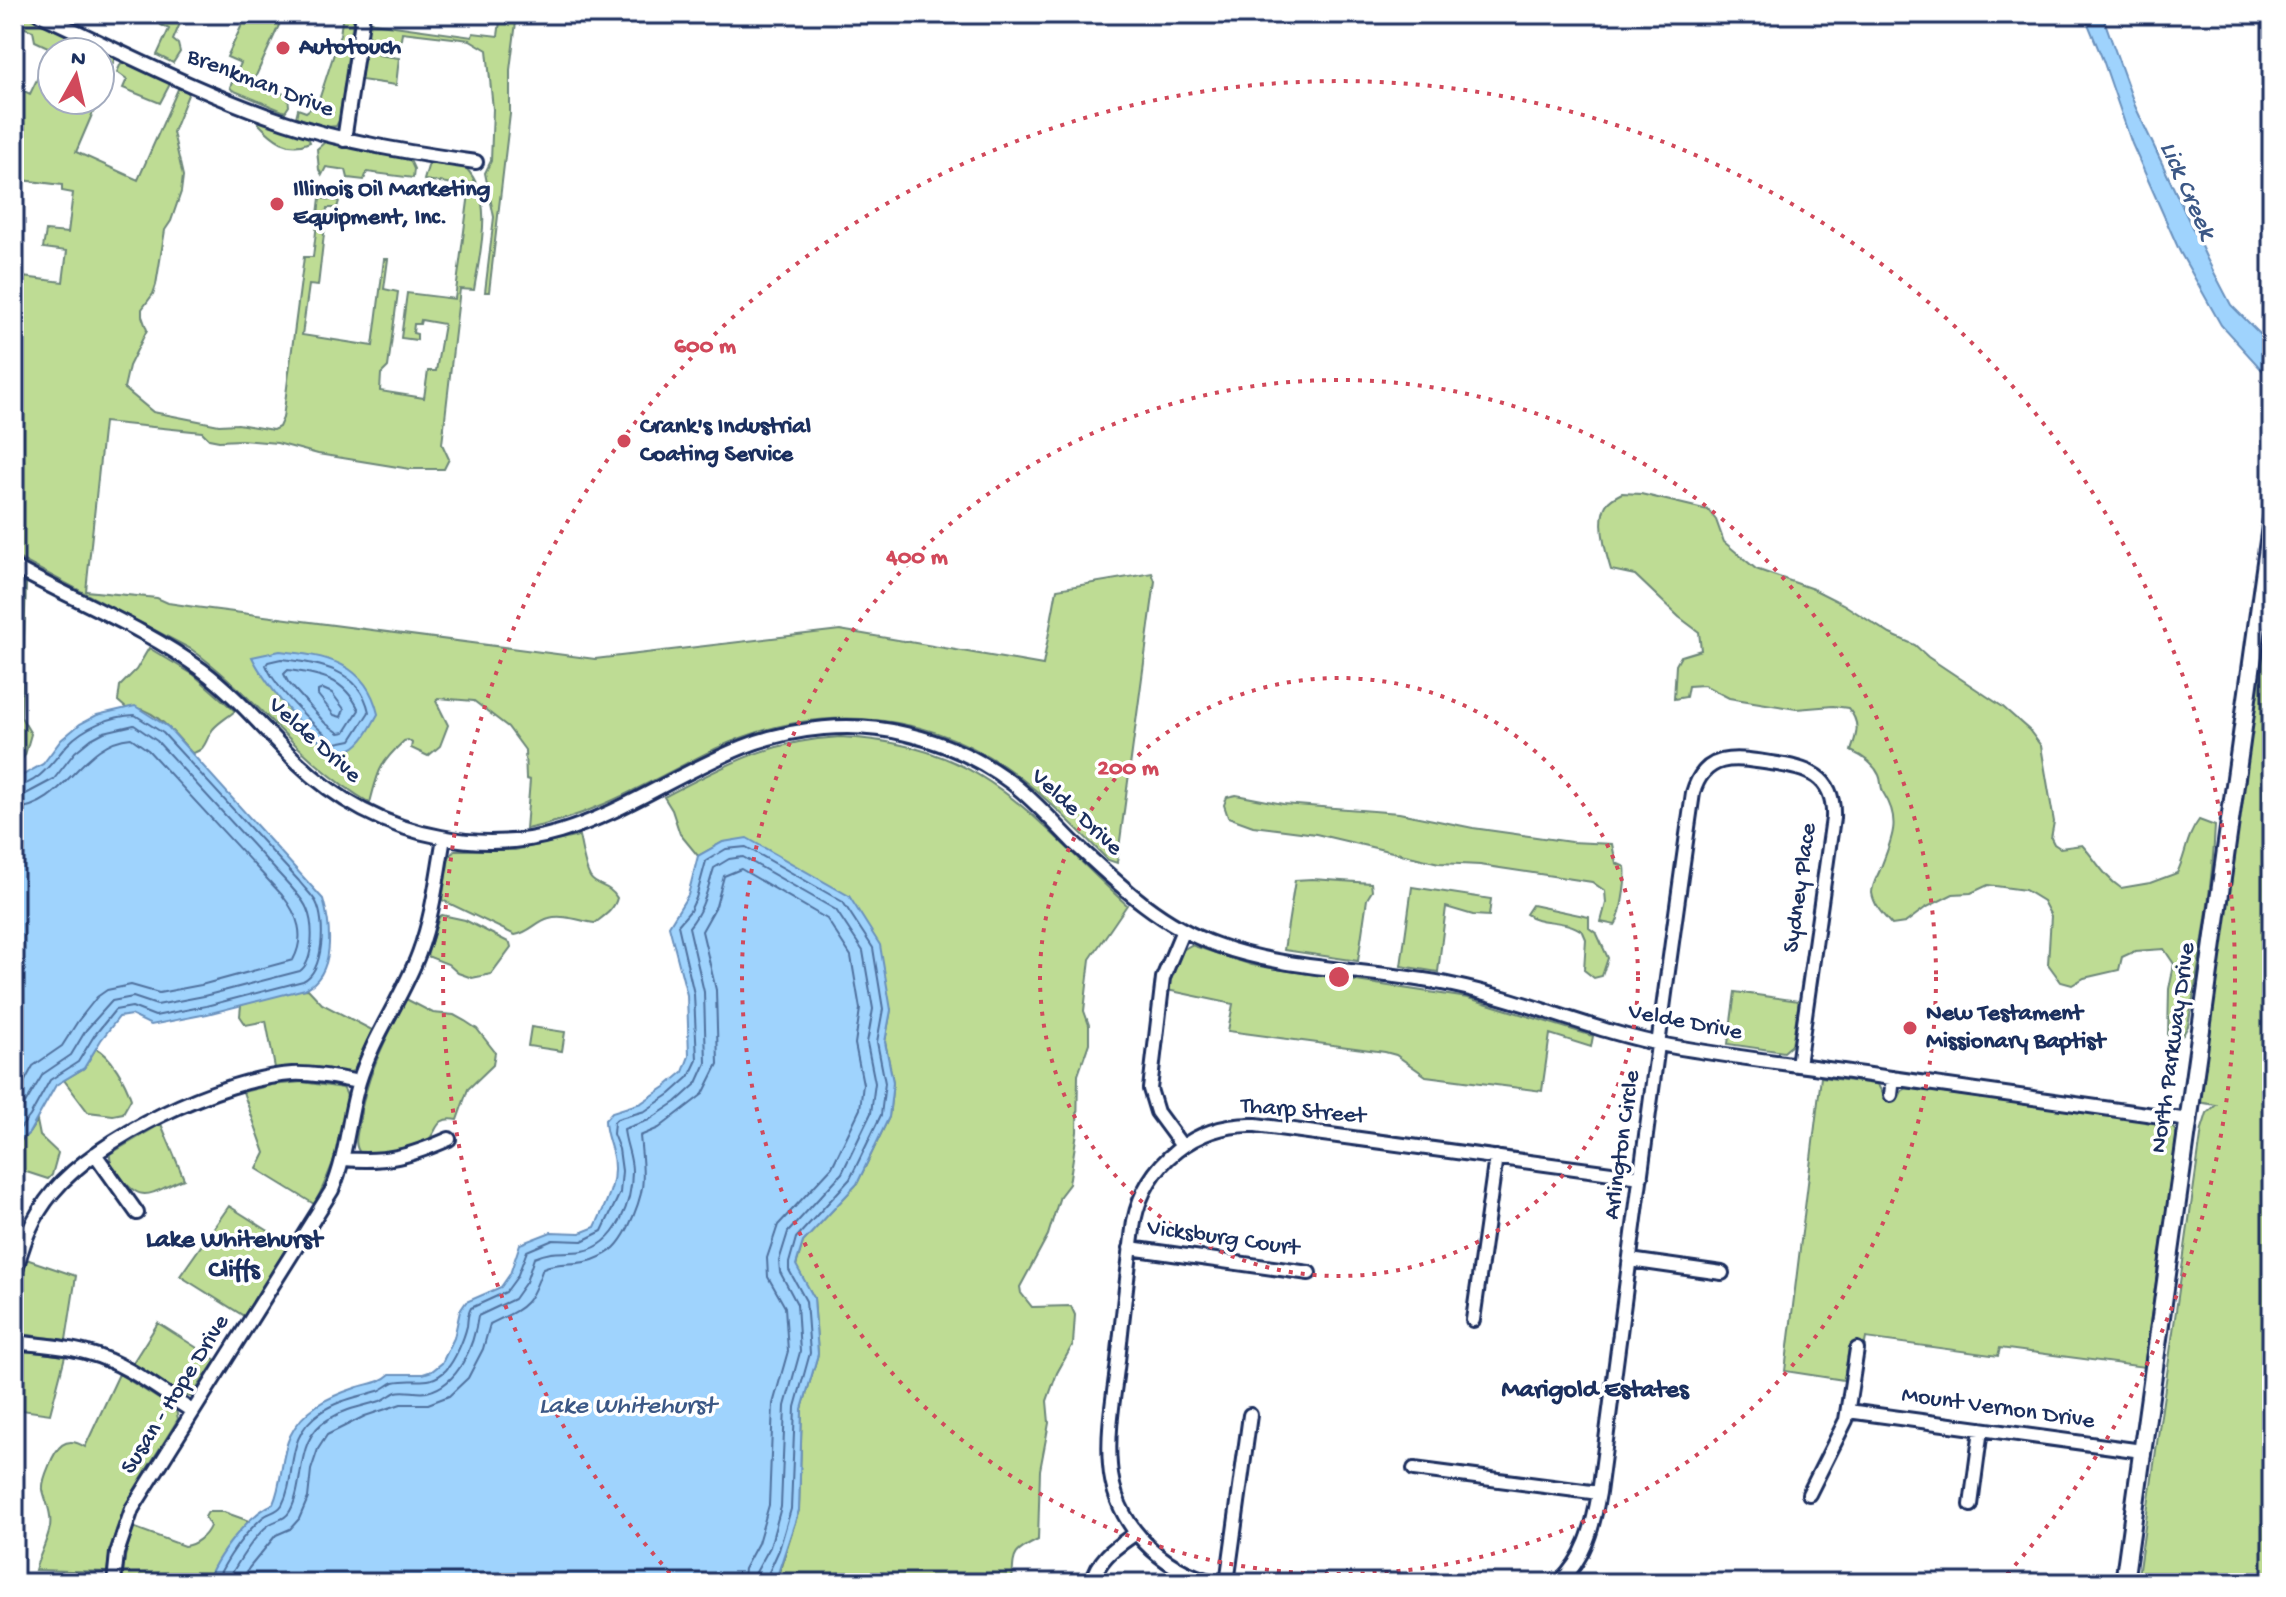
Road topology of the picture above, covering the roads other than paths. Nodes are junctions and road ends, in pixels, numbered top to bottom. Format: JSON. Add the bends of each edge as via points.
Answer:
{"nodes":[{"id":1,"x":39,"y":14,"type":"edge"},
{"id":2,"x":363,"y":14,"type":"edge"},
{"id":3,"x":344,"y":140,"type":"junction"},
{"id":4,"x":476,"y":162,"type":"dead end"},
{"id":5,"x":2272,"y":519,"type":"edge"},
{"id":6,"x":14,"y":567,"type":"edge"},
{"id":7,"x":1701,"y":754,"type":"dead end"},
{"id":8,"x":1710,"y":766,"type":"junction"},
{"id":9,"x":444,"y":838,"type":"junction"},
{"id":10,"x":1183,"y":930,"type":"junction"},
{"id":11,"x":1659,"y":1044,"type":"junction"},
{"id":12,"x":1798,"y":1065,"type":"junction"},
{"id":13,"x":1893,"y":1078,"type":"junction"},
{"id":14,"x":359,"y":1082,"type":"junction"},
{"id":15,"x":1891,"y":1095,"type":"dead end"},
{"id":16,"x":2189,"y":1120,"type":"junction"},
{"id":17,"x":449,"y":1139,"type":"dead end"},
{"id":18,"x":1182,"y":1146,"type":"junction"},
{"id":19,"x":95,"y":1154,"type":"junction"},
{"id":20,"x":1496,"y":1157,"type":"junction"},
{"id":21,"x":344,"y":1159,"type":"junction"},
{"id":22,"x":1641,"y":1177,"type":"junction"},
{"id":23,"x":137,"y":1213,"type":"dead end"},
{"id":24,"x":1130,"y":1248,"type":"junction"},
{"id":25,"x":1630,"y":1260,"type":"junction"},
{"id":26,"x":1309,"y":1273,"type":"dead end"},
{"id":27,"x":1722,"y":1273,"type":"dead end"},
{"id":28,"x":14,"y":1281,"type":"edge"},
{"id":29,"x":1473,"y":1320,"type":"dead end"},
{"id":30,"x":14,"y":1342,"type":"edge"},
{"id":31,"x":1857,"y":1349,"type":"dead end"},
{"id":32,"x":192,"y":1411,"type":"junction"},
{"id":33,"x":1848,"y":1411,"type":"junction"},
{"id":34,"x":1250,"y":1415,"type":"dead end"},
{"id":35,"x":1981,"y":1429,"type":"junction"},
{"id":36,"x":2142,"y":1451,"type":"junction"},
{"id":37,"x":1414,"y":1469,"type":"dead end"},
{"id":38,"x":1599,"y":1493,"type":"junction"},
{"id":39,"x":1809,"y":1494,"type":"dead end"},
{"id":40,"x":1971,"y":1505,"type":"dead end"},
{"id":41,"x":1136,"y":1533,"type":"junction"},
{"id":42,"x":1565,"y":1581,"type":"edge"},
{"id":43,"x":114,"y":1583,"type":"edge"},
{"id":44,"x":1092,"y":1583,"type":"edge"},
{"id":45,"x":1217,"y":1583,"type":"edge"},
{"id":46,"x":1227,"y":1583,"type":"edge"},
{"id":47,"x":2124,"y":1583,"type":"edge"}],
"edges":[{"from":1,"to":3,"type":"street","name":"Brenkman Drive","via":[[250,109]]},
{"from":2,"to":3,"type":"street"},
{"from":3,"to":4,"type":"street","name":"Brenkman Drive"},
{"from":5,"to":16,"type":"main road","name":"North Parkway Drive"},
{"from":6,"to":9,"type":"street","name":"Velde Drive","via":[[193,663],[306,771],[353,805]]},
{"from":7,"to":8,"type":"street"},
{"from":8,"to":11,"type":"street","name":"Arlington Circle","via":[[1693,793]]},
{"from":8,"to":12,"type":"street","name":"Sydney Place","via":[[1729,758],[1808,770],[1825,784],[1833,804]]},
{"from":9,"to":10,"type":"street","name":"Velde Drive","via":[[490,842],[549,835],[607,816],[769,738],[831,728],[881,729],[928,740],[988,767],[1015,785],[1135,898]]},
{"from":9,"to":14,"type":"street","name":"Susan - Hope Drive","via":[[419,953]]},
{"from":10,"to":11,"type":"street","name":"Velde Drive","via":[[1255,956],[1458,986]]},
{"from":10,"to":18,"type":"street","via":[[1163,978],[1150,1089],[1157,1112]]},
{"from":11,"to":12,"type":"street","name":"Velde Drive"},
{"from":11,"to":22,"type":"street","name":"Arlington Circle"},
{"from":12,"to":13,"type":"street","name":"Velde Drive"},
{"from":13,"to":15,"type":"street"},
{"from":13,"to":16,"type":"street","name":"Velde Drive"},
{"from":14,"to":19,"type":"street","via":[[292,1074],[242,1084],[160,1116]]},
{"from":14,"to":21,"type":"street","name":"Susan - Hope Drive"},
{"from":16,"to":36,"type":"main road","name":"North Parkway Drive"},
{"from":17,"to":21,"type":"street","via":[[398,1159]]},
{"from":18,"to":20,"type":"street","name":"Tharp Street","via":[[1213,1130],[1256,1125]]},
{"from":18,"to":24,"type":"street","name":"Tharp Street","via":[[1157,1170],[1142,1195]]},
{"from":19,"to":23,"type":"street"},
{"from":19,"to":28,"type":"street","via":[[45,1202],[28,1230]]},
{"from":20,"to":22,"type":"street","name":"Tharp Street"},
{"from":20,"to":29,"type":"street"},
{"from":21,"to":32,"type":"street","name":"Susan - Hope Drive","via":[[327,1198]]},
{"from":22,"to":25,"type":"street","name":"Arlington Circle"},
{"from":24,"to":26,"type":"street","name":"Vicksburg Court"},
{"from":24,"to":41,"type":"street","name":"Tharp Street","via":[[1109,1457],[1117,1498]]},
{"from":25,"to":27,"type":"street"},
{"from":25,"to":38,"type":"street","name":"Arlington Circle"},
{"from":30,"to":32,"type":"street","via":[[100,1356]]},
{"from":31,"to":33,"type":"street"},
{"from":32,"to":43,"type":"street","name":"Susan - Hope Drive","via":[[127,1517]]},
{"from":33,"to":35,"type":"street","name":"Mount Vernon Drive"},
{"from":33,"to":39,"type":"street"},
{"from":34,"to":46,"type":"street"},
{"from":35,"to":36,"type":"street","name":"Mount Vernon Drive"},
{"from":35,"to":40,"type":"street"},
{"from":36,"to":47,"type":"main road","name":"North Parkway Drive"},
{"from":37,"to":38,"type":"street"},
{"from":38,"to":42,"type":"street","name":"Arlington Circle","via":[[1588,1540]]},
{"from":41,"to":44,"type":"street","via":[[1103,1558]]},
{"from":41,"to":45,"type":"street","via":[[1170,1564]]}]}
